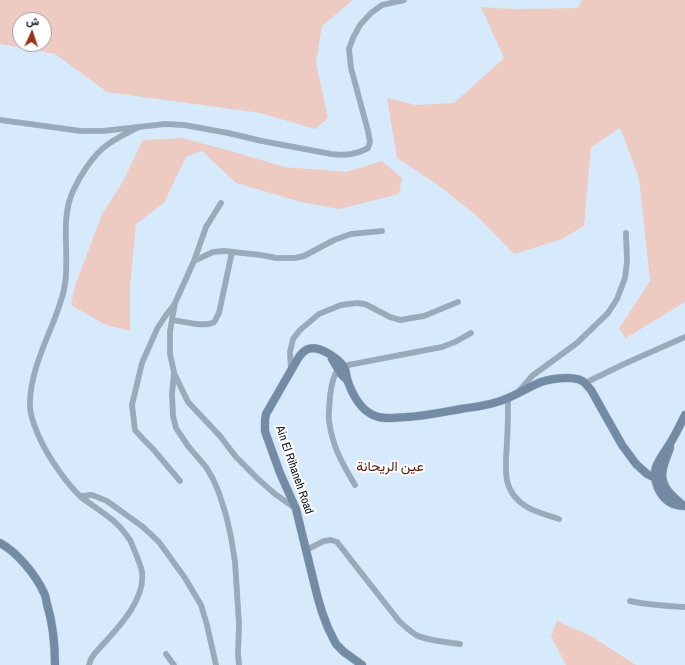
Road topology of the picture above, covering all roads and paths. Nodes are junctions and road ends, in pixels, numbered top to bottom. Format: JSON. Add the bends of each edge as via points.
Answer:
{"nodes":[{"id":1,"x":404,"y":0,"type":"edge"},
{"id":2,"x":0,"y":120,"type":"edge"},
{"id":3,"x":139,"y":127,"type":"junction"},
{"id":4,"x":221,"y":203,"type":"dead end"},
{"id":5,"x":382,"y":231,"type":"dead end"},
{"id":6,"x":626,"y":233,"type":"dead end"},
{"id":7,"x":232,"y":252,"type":"junction"},
{"id":8,"x":194,"y":260,"type":"junction"},
{"id":9,"x":458,"y":302,"type":"dead end"},
{"id":10,"x":176,"y":303,"type":"junction"},
{"id":11,"x":172,"y":320,"type":"junction"},
{"id":12,"x":471,"y":333,"type":"dead end"},
{"id":13,"x":685,"y":337,"type":"edge"},
{"id":14,"x":291,"y":370,"type":"junction"},
{"id":15,"x":342,"y":370,"type":"junction"},
{"id":16,"x":174,"y":372,"type":"junction"},
{"id":17,"x":585,"y":383,"type":"junction"},
{"id":18,"x":516,"y":394,"type":"junction"},
{"id":19,"x":508,"y":398,"type":"junction"},
{"id":20,"x":685,"y":415,"type":"edge"},
{"id":21,"x":659,"y":468,"type":"junction"},
{"id":22,"x":640,"y":469,"type":"junction"},
{"id":23,"x":659,"y":478,"type":"junction"},
{"id":24,"x":180,"y":481,"type":"dead end"},
{"id":25,"x":355,"y":485,"type":"dead end"},
{"id":26,"x":81,"y":496,"type":"junction"},
{"id":27,"x":685,"y":506,"type":"edge"},
{"id":28,"x":296,"y":509,"type":"junction"},
{"id":29,"x":559,"y":519,"type":"dead end"},
{"id":30,"x":0,"y":543,"type":"edge"},
{"id":31,"x":306,"y":550,"type":"junction"},
{"id":32,"x":630,"y":601,"type":"dead end"},
{"id":33,"x":685,"y":607,"type":"edge"},
{"id":34,"x":460,"y":644,"type":"dead end"},
{"id":35,"x":166,"y":654,"type":"dead end"},
{"id":36,"x":55,"y":665,"type":"edge"},
{"id":37,"x":89,"y":665,"type":"edge"},
{"id":38,"x":174,"y":665,"type":"edge"},
{"id":39,"x":216,"y":665,"type":"edge"},
{"id":40,"x":239,"y":665,"type":"edge"},
{"id":41,"x":362,"y":665,"type":"edge"}],
"edges":[{"from":1,"to":3,"type":"street","via":[[382,5],[371,13],[360,25],[349,49],[351,68],[370,142],[368,148],[362,152],[342,156],[184,125]]},
{"from":2,"to":3,"type":"street","via":[[81,132]]},
{"from":3,"to":26,"type":"street","via":[[102,149],[74,189],[68,204],[65,225],[65,286],[44,343],[31,390],[30,407],[40,439],[56,467]]},
{"from":4,"to":8,"type":"street","via":[[206,227]]},
{"from":5,"to":7,"type":"street","via":[[351,234],[295,258]]},
{"from":6,"to":18,"type":"street","via":[[625,278],[608,313],[577,343],[532,376]]},
{"from":7,"to":8,"type":"street","via":[[213,252]]},
{"from":7,"to":11,"type":"street","via":[[215,321],[201,324]]},
{"from":8,"to":10,"type":"street"},
{"from":9,"to":14,"type":"street","via":[[424,316],[400,320],[390,318],[365,304],[341,305],[319,314],[293,339],[290,352]]},
{"from":10,"to":11,"type":"street"},
{"from":10,"to":24,"type":"street","via":[[157,329],[142,363],[132,405],[135,430]]},
{"from":11,"to":16,"type":"street","via":[[170,354]]},
{"from":12,"to":15,"type":"street","via":[[442,347],[352,364]]},
{"from":13,"to":17,"type":"street"},
{"from":14,"to":15,"type":"street","name":"Ain El Rihaneh Road","via":[[302,353],[312,348],[330,355]]},
{"from":14,"to":28,"type":"street","name":"Ain El Rihaneh Road","via":[[266,414],[265,431]]},
{"from":15,"to":19,"type":"street","via":[[354,395],[366,410],[381,417],[440,413]]},
{"from":15,"to":25,"type":"street","via":[[332,381],[329,420],[336,450]]},
{"from":16,"to":28,"type":"street","via":[[188,402],[236,457],[264,484]]},
{"from":16,"to":40,"type":"street","via":[[172,398],[176,428],[213,479],[231,537],[237,586]]},
{"from":17,"to":18,"type":"street","via":[[573,378],[561,378],[541,382]]},
{"from":17,"to":22,"type":"street","via":[[622,445]]},
{"from":18,"to":19,"type":"street"},
{"from":19,"to":29,"type":"street","via":[[505,466],[511,490],[528,508]]},
{"from":20,"to":21,"type":"street"},
{"from":21,"to":22,"type":"street"},
{"from":21,"to":23,"type":"street"},
{"from":22,"to":23,"type":"street"},
{"from":23,"to":27,"type":"street","via":[[658,490],[664,498],[673,504]]},
{"from":26,"to":37,"type":"street","via":[[107,516],[130,540],[142,572],[140,589],[130,612],[95,653]]},
{"from":26,"to":39,"type":"street","via":[[92,495],[107,502],[143,527],[159,542],[201,605]]},
{"from":28,"to":31,"type":"street","name":"Ain El Rihaneh Road"},
{"from":30,"to":36,"type":"street","via":[[12,550],[22,561],[44,593],[53,629]]},
{"from":31,"to":34,"type":"street","via":[[324,541],[337,542],[407,628],[427,639]]},
{"from":31,"to":41,"type":"street","name":"Ain El Rihaneh Road","via":[[330,633],[344,652]]},
{"from":32,"to":33,"type":"street"},
{"from":35,"to":38,"type":"street"}]}
